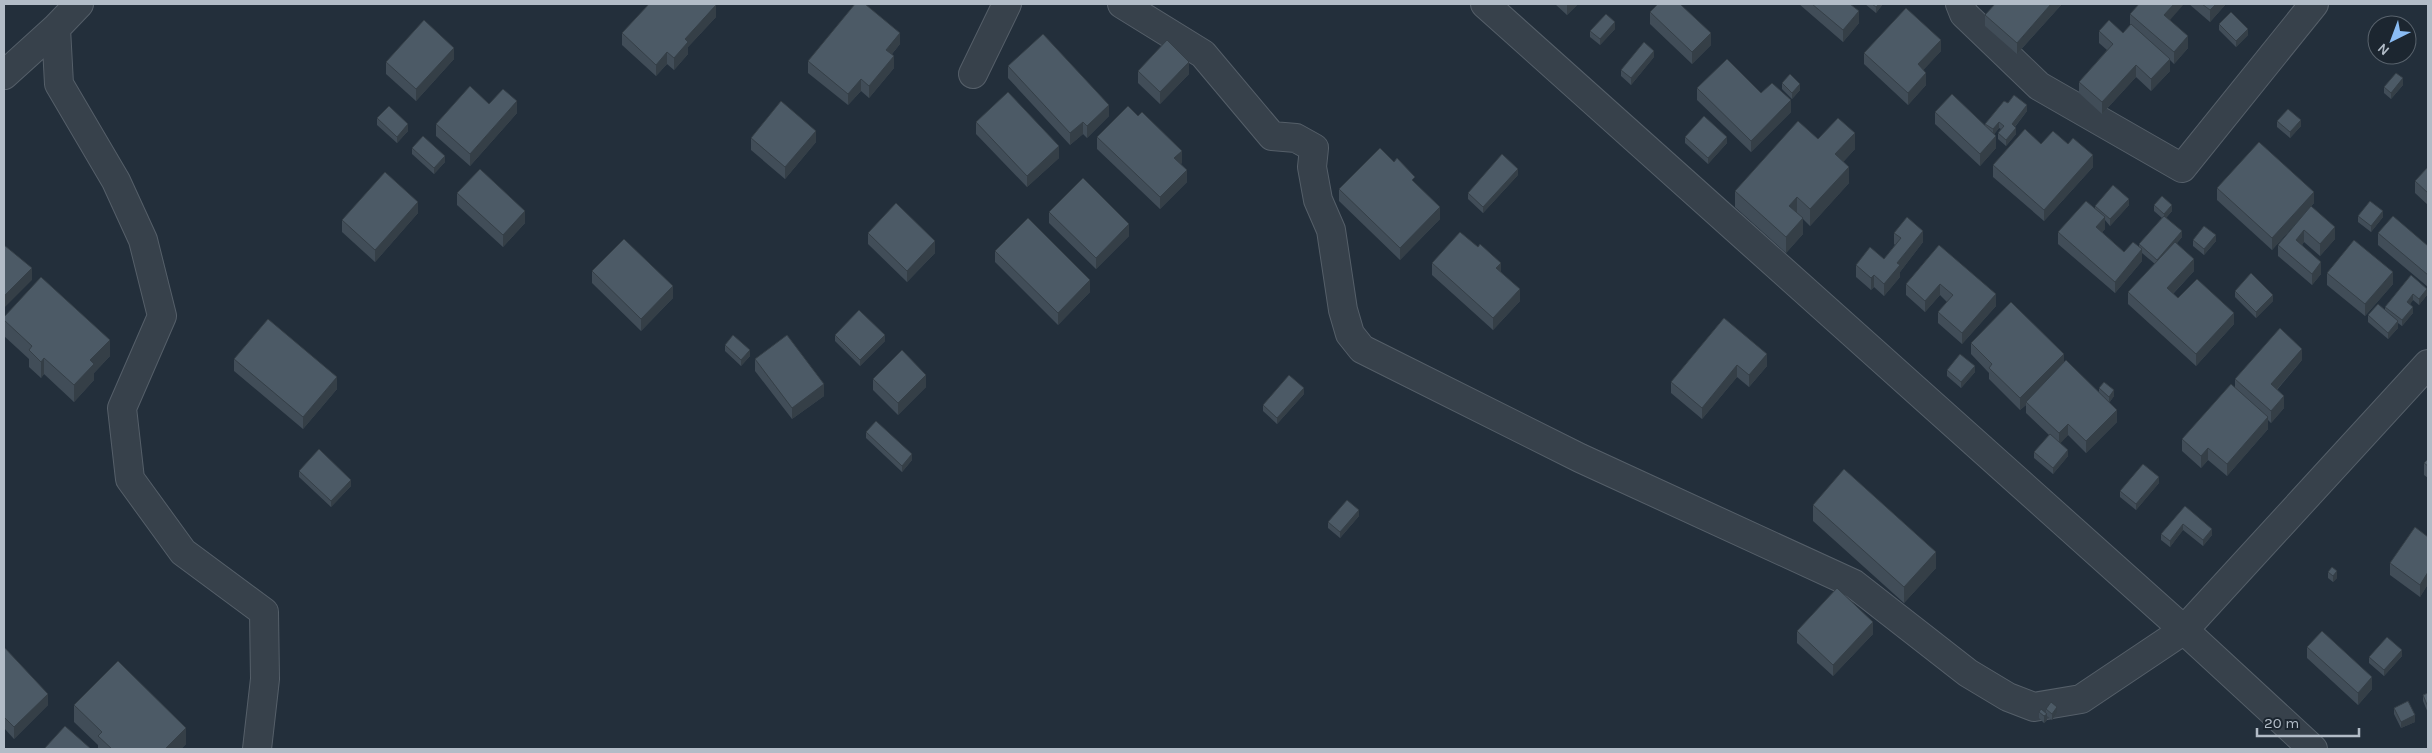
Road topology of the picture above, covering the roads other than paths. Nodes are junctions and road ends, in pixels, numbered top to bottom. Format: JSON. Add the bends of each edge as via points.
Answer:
{"nodes":[{"id":1,"x":78,"y":4,"type":"edge"},
{"id":2,"x":1007,"y":4,"type":"edge"},
{"id":3,"x":1122,"y":4,"type":"edge"},
{"id":4,"x":1485,"y":4,"type":"edge"},
{"id":5,"x":1960,"y":4,"type":"edge"},
{"id":6,"x":2314,"y":4,"type":"edge"},
{"id":7,"x":56,"y":28,"type":"junction"},
{"id":8,"x":973,"y":74,"type":"dead end"},
{"id":9,"x":4,"y":75,"type":"edge"},
{"id":10,"x":2428,"y":364,"type":"edge"},
{"id":11,"x":2184,"y":630,"type":"junction"},
{"id":12,"x":257,"y":749,"type":"edge"},
{"id":13,"x":2313,"y":749,"type":"edge"}],
"edges":[{"from":1,"to":7,"type":"street"},
{"from":2,"to":8,"type":"street"},
{"from":3,"to":11,"type":"street","via":[[1203,54],[1272,136],[1296,138],[1314,148],[1312,167],[1318,200],[1331,230],[1343,310],[1350,334],[1362,349],[1580,458],[1854,584],[1968,673],[2008,697],[2034,707],[2082,699]]},
{"from":4,"to":11,"type":"street"},
{"from":5,"to":6,"type":"street","via":[[1964,14],[2039,86],[2182,168]]},
{"from":7,"to":9,"type":"street"},
{"from":7,"to":12,"type":"street","via":[[59,84],[116,181],[139,232],[162,316],[122,408],[130,478],[183,552],[264,612],[265,679]]},
{"from":10,"to":11,"type":"street"},
{"from":11,"to":13,"type":"street"}]}
